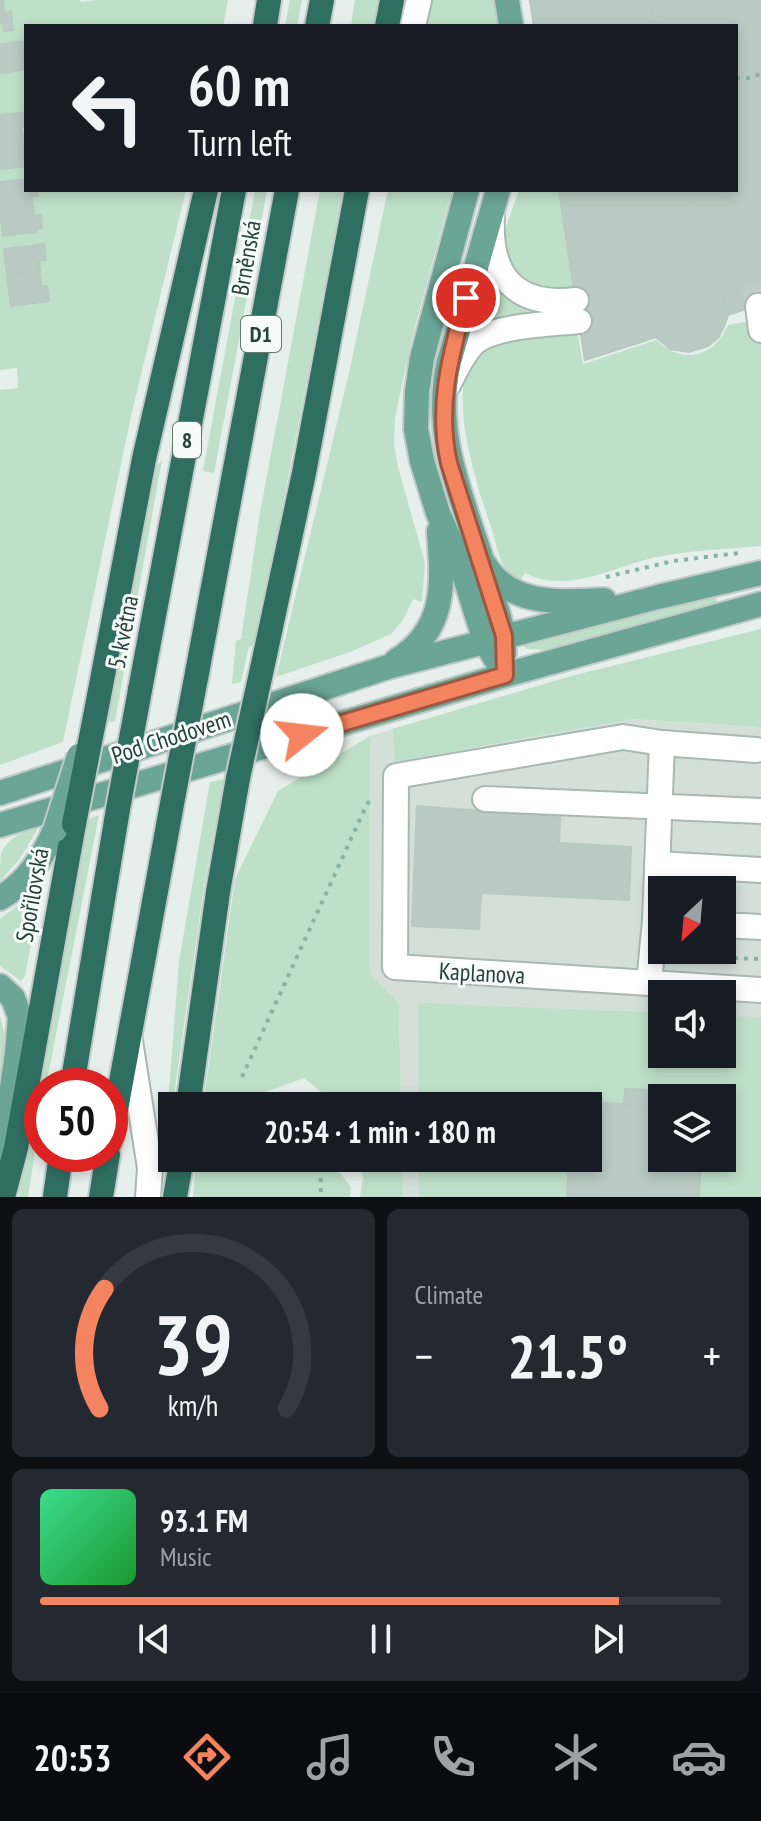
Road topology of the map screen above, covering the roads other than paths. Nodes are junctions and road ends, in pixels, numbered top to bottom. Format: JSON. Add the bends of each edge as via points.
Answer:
{"nodes":[{"id":1,"x":322,"y":0,"type":"edge"},
{"id":2,"x":392,"y":0,"type":"edge"},
{"id":3,"x":419,"y":0,"type":"edge"},
{"id":4,"x":317,"y":24,"type":"edge"},
{"id":5,"x":387,"y":24,"type":"edge"},
{"id":6,"x":413,"y":24,"type":"edge"},
{"id":7,"x":206,"y":192,"type":"edge"},
{"id":8,"x":234,"y":192,"type":"edge"},
{"id":9,"x":287,"y":192,"type":"edge"},
{"id":10,"x":466,"y":192,"type":"edge"},
{"id":11,"x":357,"y":195,"type":"edge"},
{"id":12,"x":495,"y":201,"type":"edge"},
{"id":13,"x":443,"y":394,"type":"junction"},
{"id":14,"x":438,"y":513,"type":"junction"},
{"id":15,"x":480,"y":554,"type":"junction"},
{"id":16,"x":761,"y":573,"type":"edge"},
{"id":17,"x":658,"y":597,"type":"junction"},
{"id":18,"x":761,"y":604,"type":"edge"},
{"id":19,"x":495,"y":639,"type":"junction"},
{"id":20,"x":388,"y":667,"type":"junction"},
{"id":21,"x":505,"y":675,"type":"junction"},
{"id":22,"x":662,"y":743,"type":"junction"},
{"id":23,"x":756,"y":750,"type":"dead end"},
{"id":24,"x":28,"y":783,"type":"junction"},
{"id":25,"x":0,"y":793,"type":"edge"},
{"id":26,"x":485,"y":799,"type":"dead end"},
{"id":27,"x":659,"y":806,"type":"junction"},
{"id":28,"x":761,"y":811,"type":"edge"},
{"id":29,"x":0,"y":822,"type":"edge"},
{"id":30,"x":64,"y":827,"type":"junction"},
{"id":31,"x":657,"y":864,"type":"junction"},
{"id":32,"x":761,"y":870,"type":"edge"},
{"id":33,"x":657,"y":876,"type":"edge"},
{"id":34,"x":0,"y":898,"type":"edge"},
{"id":35,"x":736,"y":926,"type":"edge"},
{"id":36,"x":761,"y":927,"type":"edge"},
{"id":37,"x":648,"y":983,"type":"edge"},
{"id":38,"x":736,"y":988,"type":"edge"},
{"id":39,"x":4,"y":989,"type":"edge"},
{"id":40,"x":761,"y":990,"type":"edge"},
{"id":41,"x":129,"y":1034,"type":"junction"},
{"id":42,"x":75,"y":1068,"type":"edge"},
{"id":43,"x":123,"y":1068,"type":"edge"},
{"id":44,"x":190,"y":1092,"type":"edge"},
{"id":45,"x":58,"y":1172,"type":"edge"},
{"id":46,"x":105,"y":1172,"type":"edge"},
{"id":47,"x":181,"y":1172,"type":"edge"},
{"id":48,"x":3,"y":1197,"type":"edge"},
{"id":49,"x":55,"y":1197,"type":"edge"},
{"id":50,"x":101,"y":1197,"type":"edge"},
{"id":51,"x":148,"y":1197,"type":"edge"},
{"id":52,"x":178,"y":1197,"type":"edge"}],
"edges":[{"from":1,"to":4,"type":"highway"},
{"from":2,"to":5,"type":"highway"},
{"from":3,"to":6,"type":"street"},
{"from":7,"to":30,"type":"highway","name":"Spořilovská","bridge":true,"via":[[144,459],[99,696]]},
{"from":8,"to":42,"type":"highway","name":"5. května","number":"8","bridge":true},
{"from":9,"to":41,"type":"highway","name":"Brněnská","number":"D1","bridge":true},
{"from":10,"to":14,"type":"main road","via":[[417,392],[416,429]]},
{"from":11,"to":44,"type":"highway","bridge":true,"via":[[238,778]]},
{"from":12,"to":13,"type":"main road"},
{"from":12,"to":13,"type":"street","via":[[491,228],[502,273],[527,296],[578,310],[481,339],[460,362]]},
{"from":13,"to":15,"type":"main road","via":[[447,452]]},
{"from":14,"to":19,"type":"main road"},
{"from":14,"to":20,"type":"main road","via":[[443,577],[439,603],[421,641]]},
{"from":15,"to":17,"type":"main road","via":[[496,579],[534,600]]},
{"from":15,"to":19,"type":"main road"},
{"from":16,"to":17,"type":"main road","name":"Pod Chodovem"},
{"from":17,"to":19,"type":"main road","name":"Pod Chodovem"},
{"from":18,"to":21,"type":"main road","name":"Pod Chodovem"},
{"from":19,"to":20,"type":"main road","name":"Pod Chodovem"},
{"from":19,"to":21,"type":"main road"},
{"from":20,"to":24,"type":"main road","name":"Pod Chodovem"},
{"from":21,"to":29,"type":"main road","name":"Pod Chodovem"},
{"from":22,"to":23,"type":"street"},
{"from":22,"to":27,"type":"street"},
{"from":22,"to":37,"type":"street","name":"Kaplanova","via":[[623,737],[396,776],[395,967]]},
{"from":24,"to":25,"type":"main road","name":"Pod Chodovem"},
{"from":24,"to":29,"type":"main road","via":[[13,797]]},
{"from":26,"to":27,"type":"street"},
{"from":27,"to":28,"type":"street"},
{"from":27,"to":31,"type":"street"},
{"from":30,"to":34,"type":"main road","via":[[33,870]]},
{"from":30,"to":48,"type":"highway","name":"Spořilovská","via":[[16,1148]]},
{"from":31,"to":32,"type":"street"},
{"from":31,"to":33,"type":"street"},
{"from":35,"to":36,"type":"street"},
{"from":38,"to":40,"type":"street","name":"Kaplanova"},
{"from":39,"to":48,"type":"main road","via":[[20,1017]]},
{"from":41,"to":43,"type":"highway"},
{"from":41,"to":51,"type":"street","via":[[150,1168]]},
{"from":45,"to":49,"type":"highway"},
{"from":46,"to":50,"type":"highway"},
{"from":47,"to":52,"type":"highway"}]}
